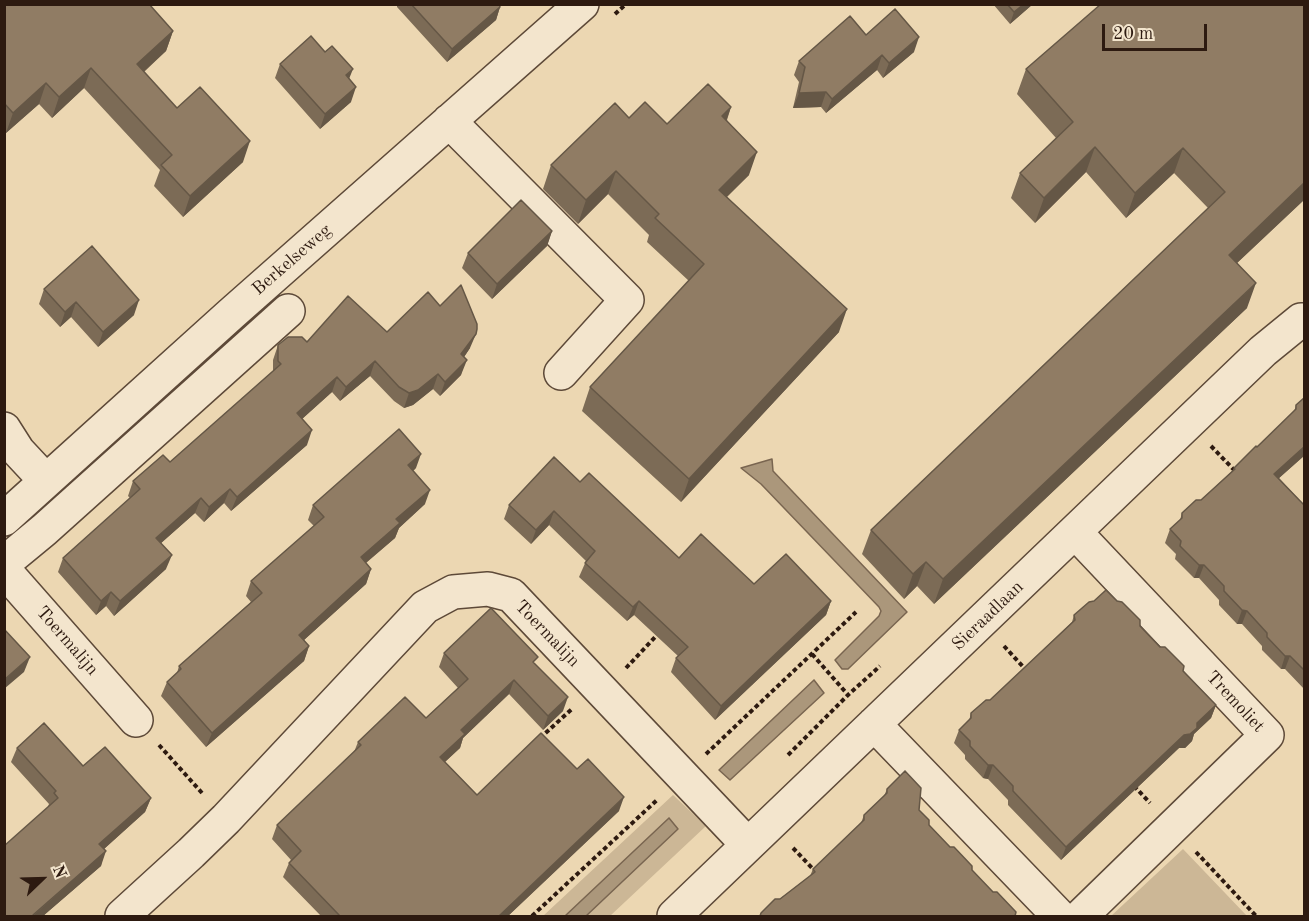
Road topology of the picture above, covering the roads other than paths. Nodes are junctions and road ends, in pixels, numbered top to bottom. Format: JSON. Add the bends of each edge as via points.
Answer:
{"nodes":[{"id":1,"x":582,"y":4,"type":"edge"},
{"id":2,"x":449,"y":122,"type":"junction"},
{"id":3,"x":288,"y":310,"type":"dead end"},
{"id":4,"x":1305,"y":320,"type":"edge"},
{"id":5,"x":561,"y":373,"type":"dead end"},
{"id":6,"x":6,"y":433,"type":"edge"},
{"id":7,"x":46,"y":481,"type":"junction"},
{"id":8,"x":4,"y":519,"type":"edge"},
{"id":9,"x":1075,"y":532,"type":"junction"},
{"id":10,"x":4,"y":563,"type":"edge"},
{"id":11,"x":4,"y":570,"type":"edge"},
{"id":12,"x":136,"y":720,"type":"road end"},
{"id":13,"x":874,"y":724,"type":"junction"},
{"id":14,"x":759,"y":834,"type":"junction"},
{"id":15,"x":122,"y":916,"type":"edge"},
{"id":16,"x":674,"y":916,"type":"edge"},
{"id":17,"x":1059,"y":916,"type":"edge"},
{"id":18,"x":1081,"y":916,"type":"edge"}],
"edges":[{"from":1,"to":2,"type":"street","name":"Berkelseweg"},
{"from":2,"to":5,"type":"street","via":[[627,300]]},
{"from":2,"to":7,"type":"street","name":"Berkelseweg"},
{"from":3,"to":10,"type":"street","name":"Berkelseweg"},
{"from":4,"to":9,"type":"street","name":"Sieraadlaan","via":[[1263,351]]},
{"from":6,"to":7,"type":"street"},
{"from":7,"to":8,"type":"street","name":"Berkelseweg"},
{"from":9,"to":13,"type":"street","name":"Sieraadlaan"},
{"from":9,"to":18,"type":"street","name":"Tremoliet","via":[[1268,735]]},
{"from":11,"to":12,"type":"street","name":"Toermalijn"},
{"from":13,"to":14,"type":"street","name":"Sieraadlaan"},
{"from":13,"to":17,"type":"street"},
{"from":14,"to":15,"type":"street","name":"Toermalijn","via":[[600,688],[511,595],[488,589],[453,592],[425,607],[226,819]]},
{"from":14,"to":16,"type":"street","name":"Sieraadlaan"}]}
